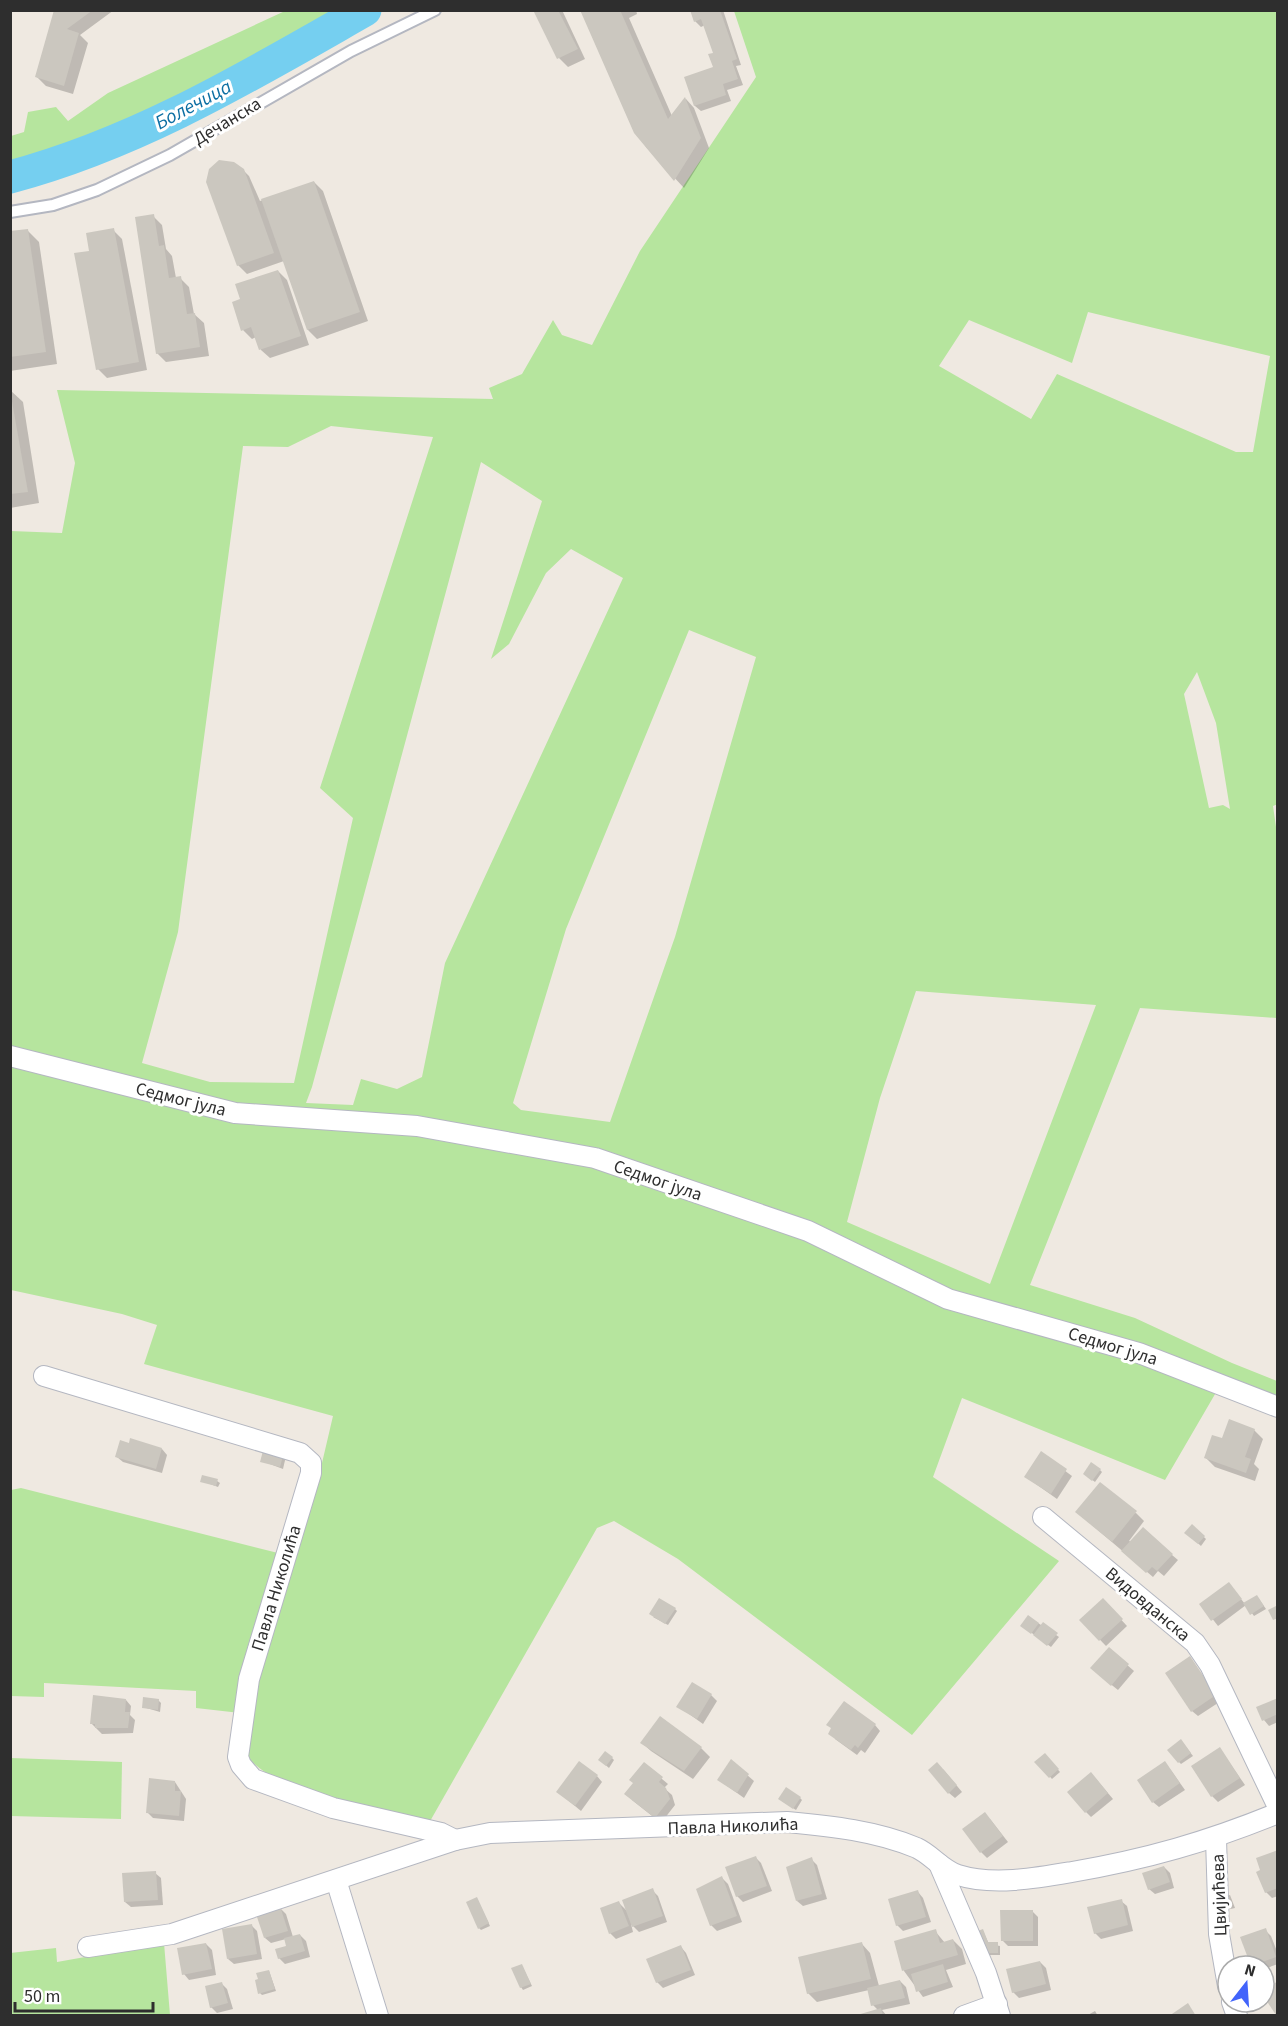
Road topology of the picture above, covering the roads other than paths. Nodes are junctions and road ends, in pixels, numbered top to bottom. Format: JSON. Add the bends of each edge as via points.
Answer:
{"nodes":[{"id":1,"x":435,"y":10,"type":"edge"},
{"id":2,"x":10,"y":212,"type":"edge"},
{"id":3,"x":10,"y":1056,"type":"edge"},
{"id":4,"x":44,"y":1376,"type":"dead end"},
{"id":5,"x":1278,"y":1407,"type":"edge"},
{"id":6,"x":1043,"y":1517,"type":"dead end"},
{"id":7,"x":1278,"y":1808,"type":"edge"},
{"id":8,"x":1278,"y":1813,"type":"edge"},
{"id":9,"x":1216,"y":1839,"type":"junction"},
{"id":10,"x":455,"y":1840,"type":"junction"},
{"id":11,"x":939,"y":1864,"type":"junction"},
{"id":12,"x":336,"y":1881,"type":"junction"},
{"id":13,"x":88,"y":1947,"type":"dead end"},
{"id":14,"x":1222,"y":1954,"type":"edge"},
{"id":15,"x":999,"y":2010,"type":"edge"},
{"id":16,"x":378,"y":2016,"type":"edge"},
{"id":17,"x":964,"y":2016,"type":"edge"}],
"edges":[{"from":1,"to":2,"type":"lane","name":"Дечанска","via":[[351,51],[170,155],[97,190],[52,205]]},
{"from":3,"to":5,"type":"street","name":"Седмог јула","via":[[235,1113],[417,1126],[595,1158],[808,1231],[948,1299],[1139,1353]]},
{"from":4,"to":10,"type":"street","name":"Павла Николића","via":[[307,1458],[311,1473],[249,1678],[238,1757],[253,1779],[333,1808],[441,1833]]},
{"from":6,"to":7,"type":"street","name":"Видовданска","via":[[1195,1643],[1210,1665]]},
{"from":8,"to":9,"type":"street","name":"Павла Николића"},
{"from":9,"to":11,"type":"street","name":"Павла Николића","via":[[1142,1860],[1029,1878],[969,1877]]},
{"from":9,"to":14,"type":"street","name":"Цвијићева"},
{"from":10,"to":11,"type":"street","name":"Павла Николића","via":[[490,1833],[787,1822],[893,1839],[929,1854]]},
{"from":10,"to":12,"type":"street","name":"Павла Николића"},
{"from":11,"to":15,"type":"street"},
{"from":12,"to":13,"type":"street","name":"Павла Николића","via":[[172,1934]]},
{"from":12,"to":16,"type":"street"},
{"from":15,"to":17,"type":"street"}]}
